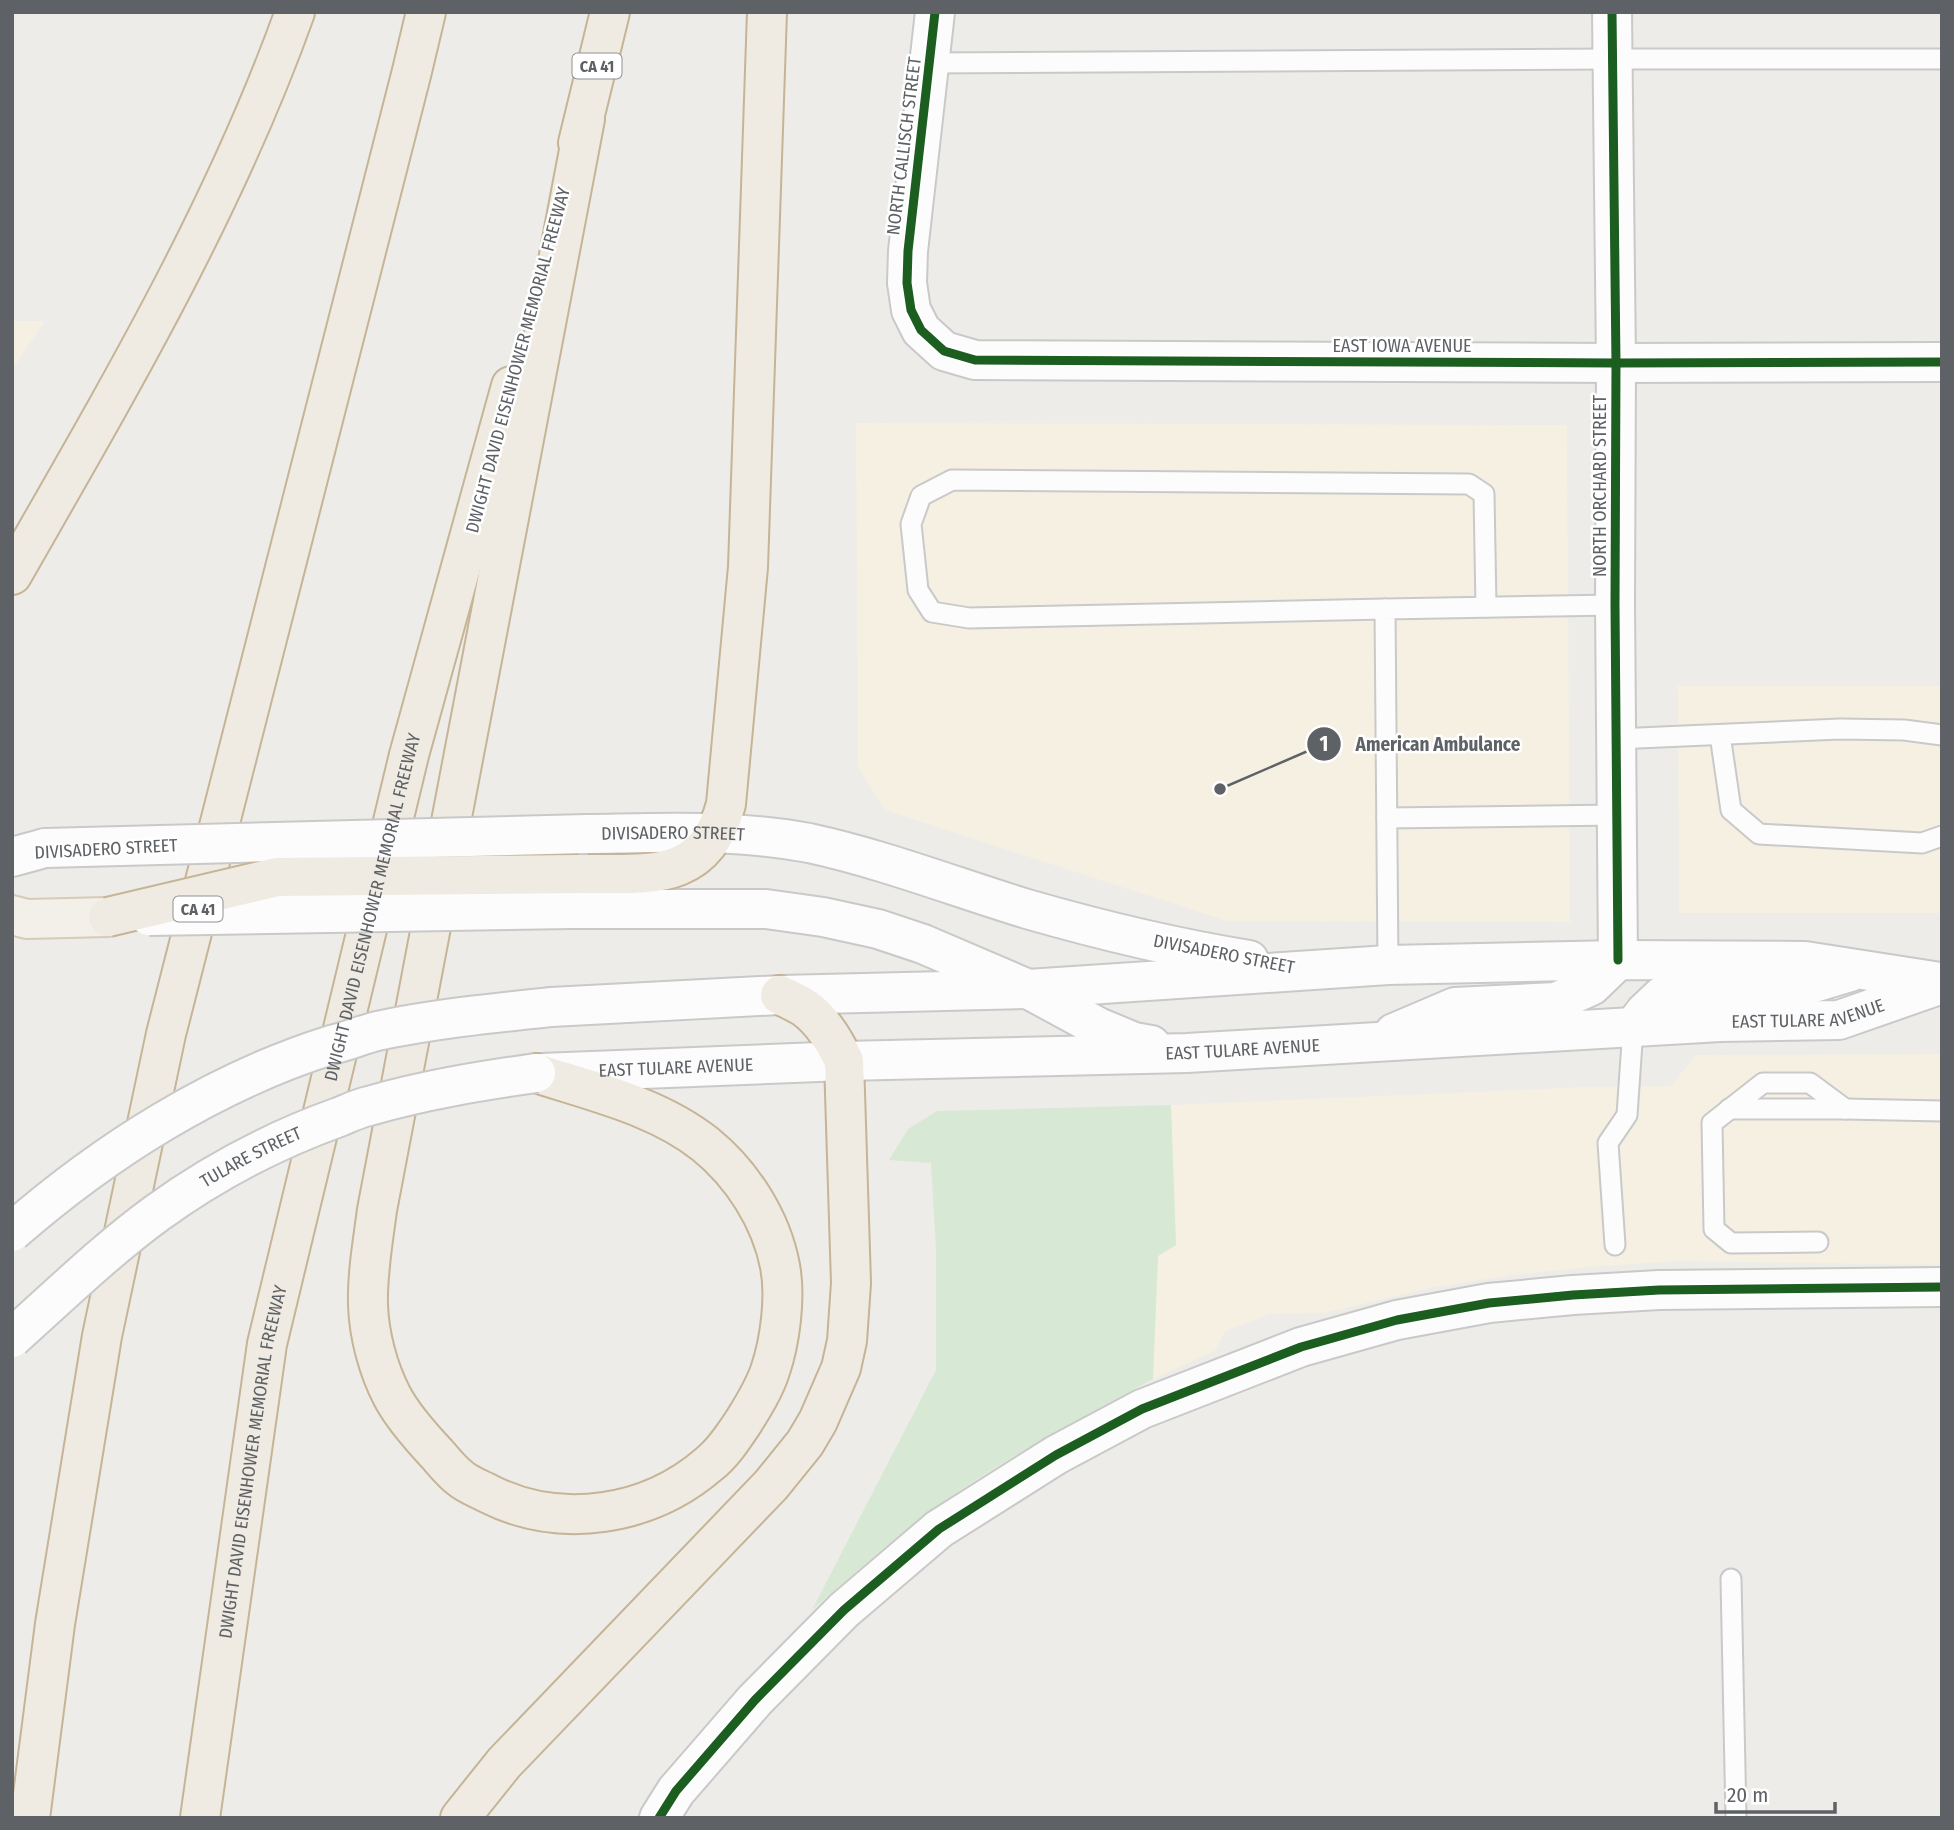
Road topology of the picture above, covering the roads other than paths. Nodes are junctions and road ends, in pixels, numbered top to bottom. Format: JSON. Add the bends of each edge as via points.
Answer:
{"nodes":[{"id":1,"x":295,"y":12,"type":"edge"},
{"id":2,"x":426,"y":12,"type":"edge"},
{"id":3,"x":610,"y":12,"type":"edge"},
{"id":4,"x":767,"y":12,"type":"edge"},
{"id":5,"x":935,"y":12,"type":"edge"},
{"id":6,"x":1612,"y":12,"type":"edge"},
{"id":7,"x":1612,"y":59,"type":"junction"},
{"id":8,"x":1942,"y":59,"type":"edge"},
{"id":9,"x":930,"y":63,"type":"junction"},
{"id":10,"x":585,"y":119,"type":"junction"},
{"id":11,"x":907,"y":283,"type":"joint"},
{"id":12,"x":1942,"y":362,"type":"edge"},
{"id":13,"x":1616,"y":363,"type":"junction"},
{"id":14,"x":12,"y":575,"type":"edge"},
{"id":15,"x":1615,"y":605,"type":"junction"},
{"id":16,"x":1486,"y":607,"type":"junction"},
{"id":17,"x":1385,"y":609,"type":"junction"},
{"id":18,"x":1720,"y":735,"type":"junction"},
{"id":19,"x":1942,"y":735,"type":"edge"},
{"id":20,"x":1616,"y":739,"type":"junction"},
{"id":21,"x":1617,"y":815,"type":"junction"},
{"id":22,"x":1387,"y":818,"type":"junction"},
{"id":23,"x":716,"y":834,"type":"junction"},
{"id":24,"x":1942,"y":836,"type":"edge"},
{"id":25,"x":29,"y":852,"type":"edge"},
{"id":26,"x":575,"y":891,"type":"junction"},
{"id":27,"x":20,"y":917,"type":"edge"},
{"id":28,"x":108,"y":917,"type":"joint"},
{"id":29,"x":1618,"y":960,"type":"junction"},
{"id":30,"x":1388,"y":964,"type":"junction"},
{"id":31,"x":1859,"y":969,"type":"junction"},
{"id":32,"x":1317,"y":971,"type":"junction"},
{"id":33,"x":1942,"y":983,"type":"edge"},
{"id":34,"x":1028,"y":989,"type":"junction"},
{"id":35,"x":780,"y":995,"type":"junction"},
{"id":36,"x":1633,"y":1028,"type":"junction"},
{"id":37,"x":1370,"y":1043,"type":"junction"},
{"id":38,"x":1187,"y":1053,"type":"junction"},
{"id":39,"x":844,"y":1061,"type":"junction"},
{"id":40,"x":551,"y":1078,"type":"junction"},
{"id":41,"x":1942,"y":1111,"type":"edge"},
{"id":42,"x":12,"y":1232,"type":"edge"},
{"id":43,"x":1818,"y":1242,"type":"dead end"},
{"id":44,"x":1615,"y":1245,"type":"dead end"},
{"id":45,"x":1942,"y":1287,"type":"edge"},
{"id":46,"x":12,"y":1338,"type":"edge"},
{"id":47,"x":1731,"y":1579,"type":"dead end"},
{"id":48,"x":30,"y":1818,"type":"edge"},
{"id":49,"x":200,"y":1818,"type":"edge"},
{"id":50,"x":460,"y":1818,"type":"edge"},
{"id":51,"x":659,"y":1818,"type":"edge"},
{"id":52,"x":1736,"y":1818,"type":"edge"}],
"edges":[{"from":1,"to":14,"type":"highway","via":[[223,186],[134,363]]},
{"from":2,"to":48,"type":"highway","number":"CA 41","via":[[166,1034],[102,1336],[55,1624]]},
{"from":3,"to":10,"type":"highway","name":"DWIGHT DAVID EISENHOWER MEMORIAL FREEWAY","number":"CA 41"},
{"from":4,"to":23,"type":"highway","via":[[748,567],[726,804]]},
{"from":5,"to":9,"type":"main road","name":"NORTH CALLISCH STREET"},
{"from":6,"to":7,"type":"main road","name":"NORTH ORCHARD STREET"},
{"from":7,"to":8,"type":"lane"},
{"from":7,"to":9,"type":"lane"},
{"from":7,"to":13,"type":"main road","name":"NORTH ORCHARD STREET"},
{"from":9,"to":11,"type":"main road","name":"NORTH CALLISCH STREET"},
{"from":10,"to":40,"type":"highway","via":[[377,1210],[368,1304],[370,1332],[392,1397],[461,1480],[530,1510],[564,1515],[604,1512],[639,1504],[679,1486],[711,1463],[735,1435],[771,1371],[779,1336],[780,1267],[759,1209],[745,1186],[705,1144],[678,1125],[619,1099]]},
{"from":10,"to":49,"type":"highway","name":"DWIGHT DAVID EISENHOWER MEMORIAL FREEWAY","number":"CA 41","via":[[409,755],[267,1344]]},
{"from":11,"to":13,"type":"main road","name":"EAST IOWA AVENUE","via":[[911,310],[921,330],[944,351],[975,360]]},
{"from":12,"to":13,"type":"main road","name":"EAST IOWA AVENUE"},
{"from":13,"to":15,"type":"main road","name":"NORTH ORCHARD STREET"},
{"from":15,"to":16,"type":"lane"},
{"from":15,"to":20,"type":"main road","name":"NORTH ORCHARD STREET"},
{"from":16,"to":17,"type":"lane"},
{"from":16,"to":17,"type":"lane","via":[[1484,494],[1469,484],[952,480],[921,496],[911,524],[918,590],[932,612],[969,618]]},
{"from":17,"to":22,"type":"lane"},
{"from":18,"to":19,"type":"lane","via":[[1840,729]]},
{"from":18,"to":20,"type":"lane"},
{"from":18,"to":24,"type":"lane","via":[[1731,810],[1759,834],[1922,843]]},
{"from":20,"to":21,"type":"main road","name":"NORTH ORCHARD STREET"},
{"from":21,"to":22,"type":"lane"},
{"from":21,"to":29,"type":"main road","name":"NORTH ORCHARD STREET"},
{"from":22,"to":30,"type":"lane"},
{"from":23,"to":25,"type":"main road","name":"DIVISADERO STREET","bridge":true},
{"from":23,"to":26,"type":"highway","via":[[688,863]]},
{"from":23,"to":32,"type":"main road","name":"DIVISADERO STREET","via":[[807,843],[1104,929],[1211,954]]},
{"from":26,"to":28,"type":"highway","bridge":true,"via":[[277,877]]},
{"from":26,"to":34,"type":"main road","via":[[823,917],[923,944]]},
{"from":27,"to":28,"type":"main road"},
{"from":29,"to":30,"type":"main road","name":"EAST TULARE AVENUE"},
{"from":29,"to":31,"type":"main road","name":"EAST TULARE AVENUE","via":[[1805,961]]},
{"from":29,"to":37,"type":"main road","via":[[1591,986],[1556,1002],[1455,1007]]},
{"from":30,"to":32,"type":"main road","name":"EAST TULARE AVENUE"},
{"from":31,"to":33,"type":"main road","name":"EAST TULARE AVENUE"},
{"from":31,"to":36,"type":"main road","via":[[1790,990],[1662,996]]},
{"from":32,"to":34,"type":"main road","name":"EAST TULARE AVENUE"},
{"from":33,"to":36,"type":"main road","name":"EAST TULARE AVENUE","via":[[1839,1020]]},
{"from":34,"to":35,"type":"main road","name":"EAST TULARE AVENUE"},
{"from":34,"to":38,"type":"main road","via":[[1134,1042]]},
{"from":35,"to":39,"type":"highway","via":[[805,1008],[820,1023]]},
{"from":35,"to":42,"type":"main road","name":"EAST TULARE AVENUE","bridge":true,"via":[[460,1016],[375,1032],[303,1054],[242,1079],[176,1115],[111,1156]]},
{"from":36,"to":37,"type":"main road","name":"EAST TULARE AVENUE"},
{"from":36,"to":44,"type":"lane","via":[[1627,1115],[1608,1143]]},
{"from":37,"to":38,"type":"main road","name":"EAST TULARE AVENUE"},
{"from":38,"to":39,"type":"main road","name":"EAST TULARE AVENUE"},
{"from":39,"to":40,"type":"main road","name":"EAST TULARE AVENUE"},
{"from":39,"to":50,"type":"highway","via":[[850,1310],[841,1368],[818,1421],[771,1485],[504,1763]]},
{"from":40,"to":46,"type":"main road","name":"TULARE STREET","bridge":true,"via":[[472,1083],[368,1106],[306,1129],[199,1185],[157,1213]]},
{"from":41,"to":43,"type":"lane","via":[[1729,1109],[1712,1122],[1714,1229],[1731,1243]]},
{"from":45,"to":51,"type":"main road","via":[[1659,1290],[1489,1303],[1397,1320],[1301,1347],[1142,1409],[1056,1455],[939,1529],[844,1610],[755,1700],[676,1790]]},
{"from":47,"to":52,"type":"lane"}]}
